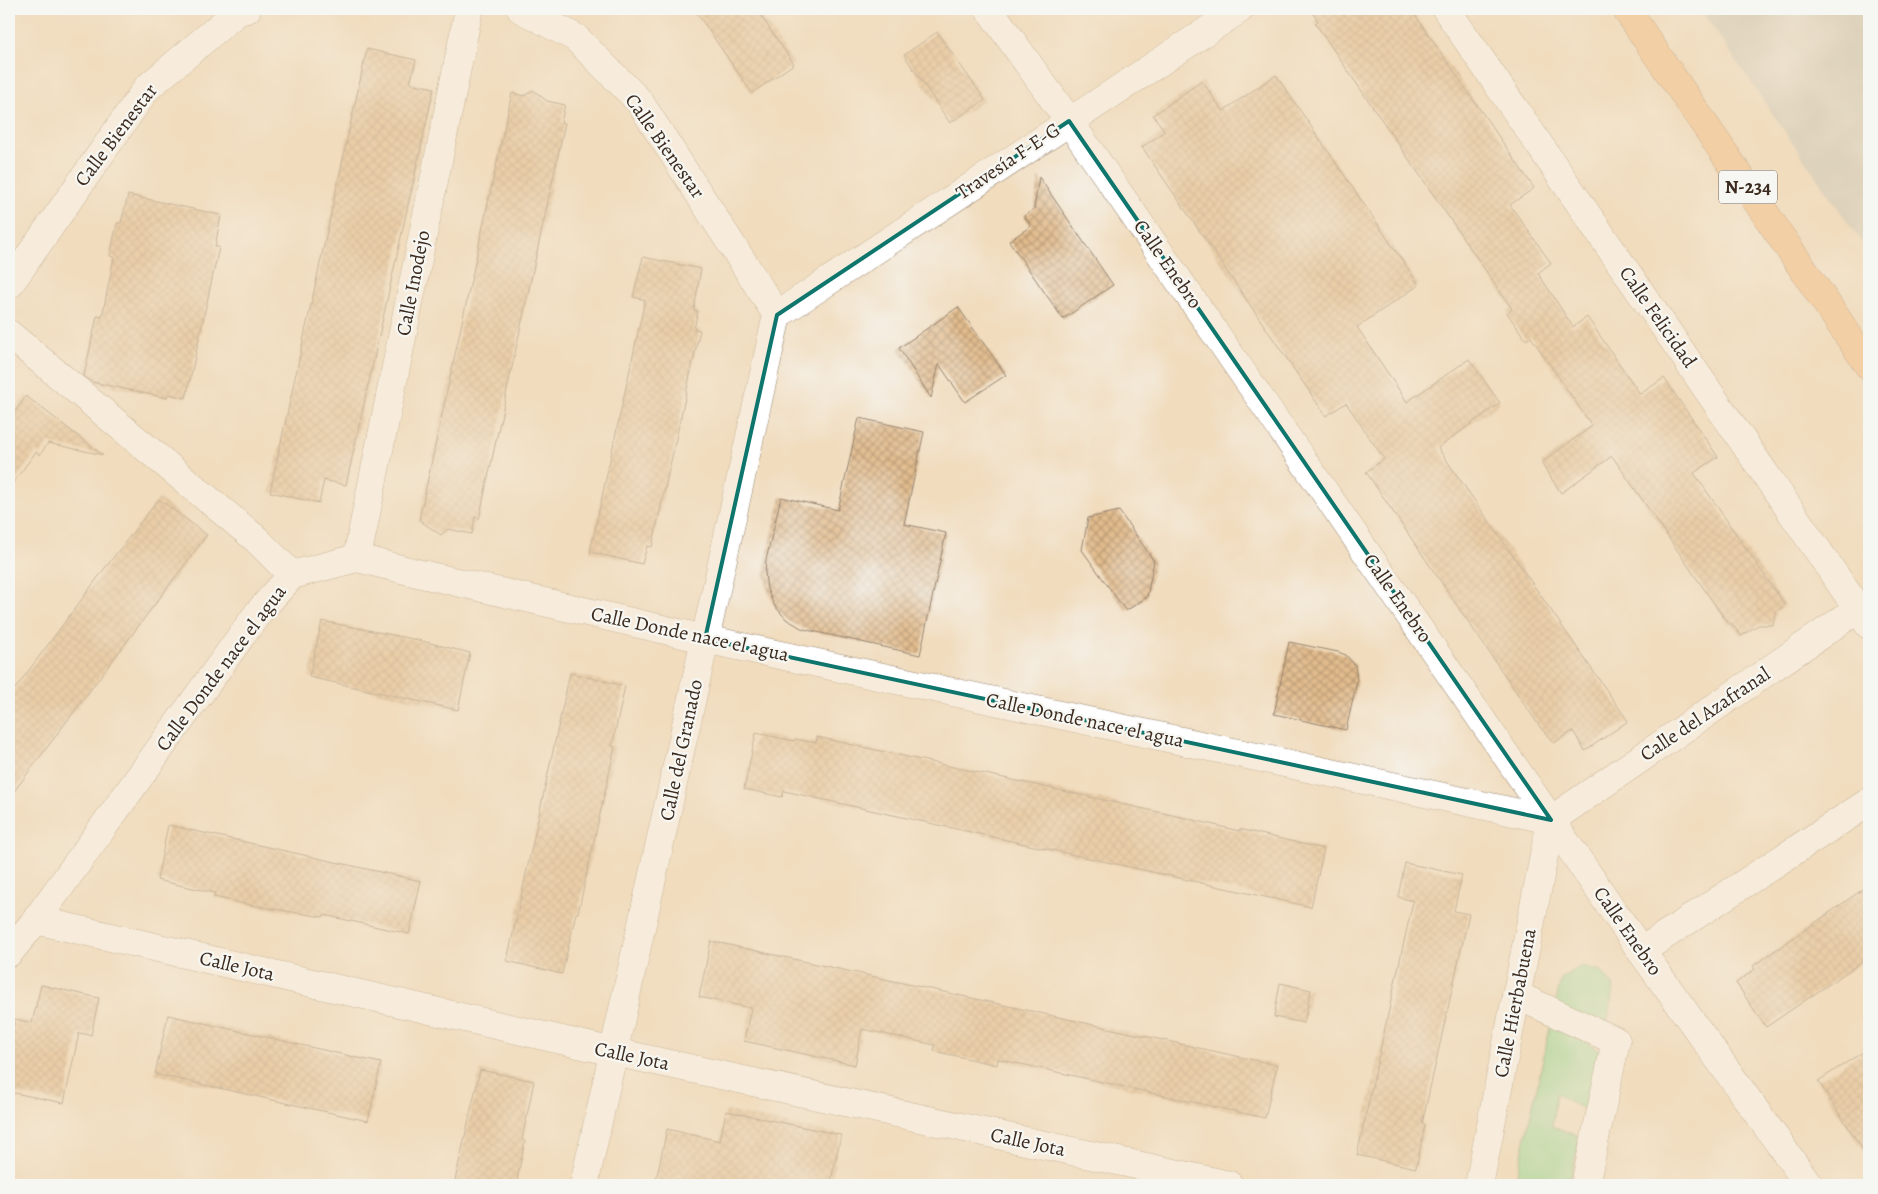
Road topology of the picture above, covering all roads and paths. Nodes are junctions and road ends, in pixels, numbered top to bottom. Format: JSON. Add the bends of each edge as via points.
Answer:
{"nodes":[{"id":1,"x":247,"y":9,"type":"edge"},
{"id":2,"x":469,"y":9,"type":"edge"},
{"id":3,"x":520,"y":9,"type":"edge"},
{"id":4,"x":989,"y":9,"type":"edge"},
{"id":5,"x":1240,"y":9,"type":"edge"},
{"id":6,"x":1446,"y":9,"type":"edge"},
{"id":7,"x":1626,"y":9,"type":"edge"},
{"id":8,"x":1069,"y":121,"type":"junction"},
{"id":9,"x":9,"y":286,"type":"edge"},
{"id":10,"x":777,"y":315,"type":"junction"},
{"id":11,"x":9,"y":334,"type":"edge"},
{"id":12,"x":1869,"y":366,"type":"edge"},
{"id":13,"x":358,"y":558,"type":"junction"},
{"id":14,"x":292,"y":575,"type":"junction"},
{"id":15,"x":1864,"y":617,"type":"edge"},
{"id":16,"x":705,"y":639,"type":"junction"},
{"id":17,"x":1869,"y":802,"type":"edge"},
{"id":18,"x":1551,"y":820,"type":"junction"},
{"id":19,"x":36,"y":920,"type":"junction"},
{"id":20,"x":1641,"y":950,"type":"junction"},
{"id":21,"x":9,"y":953,"type":"edge"},
{"id":22,"x":1516,"y":994,"type":"junction"},
{"id":23,"x":614,"y":1052,"type":"junction"},
{"id":24,"x":584,"y":1185,"type":"edge"},
{"id":25,"x":1229,"y":1185,"type":"edge"},
{"id":26,"x":1479,"y":1185,"type":"edge"},
{"id":27,"x":1585,"y":1185,"type":"edge"},
{"id":28,"x":1809,"y":1185,"type":"edge"}],
"edges":[{"from":1,"to":9,"type":"street","name":"Calle Bienestar","via":[[238,11],[147,88]]},
{"from":2,"to":13,"type":"street","name":"Calle Inodejo"},
{"from":3,"to":10,"type":"street","name":"Calle Bienestar","via":[[576,38],[639,101]]},
{"from":4,"to":8,"type":"street","name":"Calle Enebro"},
{"from":5,"to":8,"type":"street","name":"Travesía F-E-G"},
{"from":6,"to":15,"type":"street","name":"Calle Felicidad"},
{"from":7,"to":12,"type":"highway","number":"N-234"},
{"from":8,"to":10,"type":"street","name":"Travesía F-E-G"},
{"from":8,"to":18,"type":"street","name":"Calle Enebro"},
{"from":10,"to":16,"type":"street","name":"Calle del Granado"},
{"from":11,"to":14,"type":"street","via":[[256,539]]},
{"from":13,"to":14,"type":"street","name":"Calle Donde nace el agua"},
{"from":13,"to":16,"type":"street","name":"Calle Donde nace el agua"},
{"from":14,"to":19,"type":"street","name":"Calle Donde nace el agua","via":[[258,613]]},
{"from":15,"to":18,"type":"street","name":"Calle del Azafranal"},
{"from":16,"to":18,"type":"street","name":"Calle Donde nace el agua"},
{"from":16,"to":23,"type":"street","name":"Calle del Granado"},
{"from":17,"to":20,"type":"street"},
{"from":18,"to":20,"type":"street","name":"Calle Enebro"},
{"from":18,"to":22,"type":"street","name":"Calle Hierbabuena"},
{"from":19,"to":21,"type":"street","name":"Calle Donde nace el agua"},
{"from":19,"to":23,"type":"street","name":"Calle Jota"},
{"from":20,"to":28,"type":"street","name":"Calle Enebro"},
{"from":22,"to":26,"type":"street","name":"Calle Hierbabuena"},
{"from":22,"to":27,"type":"street","via":[[1616,1041]]},
{"from":23,"to":24,"type":"street","name":"Calle del Granado"},
{"from":23,"to":25,"type":"street","name":"Calle Jota"}]}
